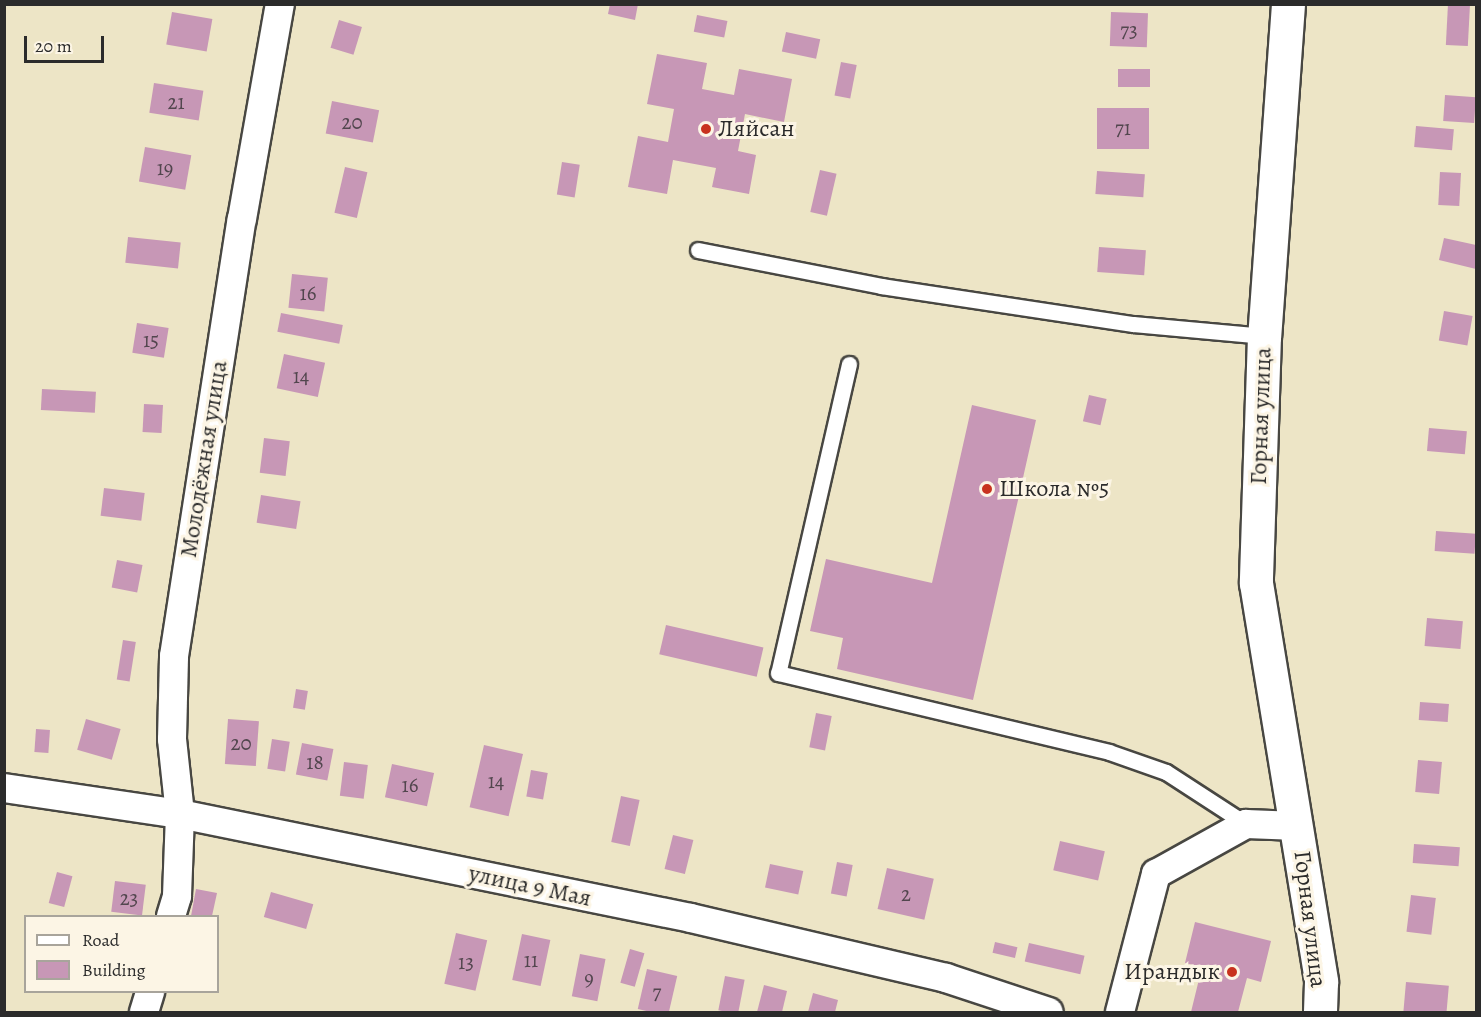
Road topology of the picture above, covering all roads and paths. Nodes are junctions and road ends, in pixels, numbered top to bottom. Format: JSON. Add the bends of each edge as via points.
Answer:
{"nodes":[{"id":1,"x":280,"y":4,"type":"edge"},
{"id":2,"x":1288,"y":4,"type":"edge"},
{"id":3,"x":698,"y":250,"type":"dead end"},
{"id":4,"x":1264,"y":336,"type":"junction"},
{"id":5,"x":849,"y":364,"type":"dead end"},
{"id":6,"x":4,"y":788,"type":"edge"},
{"id":7,"x":180,"y":814,"type":"junction"},
{"id":8,"x":1246,"y":824,"type":"junction"},
{"id":9,"x":1298,"y":826,"type":"junction"},
{"id":10,"x":171,"y":915,"type":"edge"},
{"id":11,"x":150,"y":993,"type":"edge"},
{"id":12,"x":144,"y":1012,"type":"edge"},
{"id":13,"x":1048,"y":1012,"type":"edge"},
{"id":14,"x":1120,"y":1012,"type":"edge"},
{"id":15,"x":1320,"y":1012,"type":"edge"}],
"edges":[{"from":1,"to":7,"type":"street","name":"Молодёжная улица","via":[[242,219],[174,656],[172,739]]},
{"from":2,"to":4,"type":"street","name":"Горная улица"},
{"from":3,"to":4,"type":"lane","via":[[881,286],[1133,324]]},
{"from":4,"to":9,"type":"street","name":"Горная улица","via":[[1256,583]]},
{"from":5,"to":8,"type":"lane","via":[[778,673],[1109,752],[1166,772]]},
{"from":6,"to":7,"type":"street","name":"улица 9 Мая"},
{"from":7,"to":10,"type":"street","name":"Молодёжная улица","via":[[177,896]]},
{"from":7,"to":13,"type":"street","name":"улица 9 Мая","via":[[691,918],[946,978]]},
{"from":8,"to":9,"type":"street","name":"Горная улица"},
{"from":8,"to":14,"type":"street","via":[[1156,874]]},
{"from":9,"to":15,"type":"street","name":"Горная улица","via":[[1321,982]]},
{"from":11,"to":12,"type":"street"}]}
